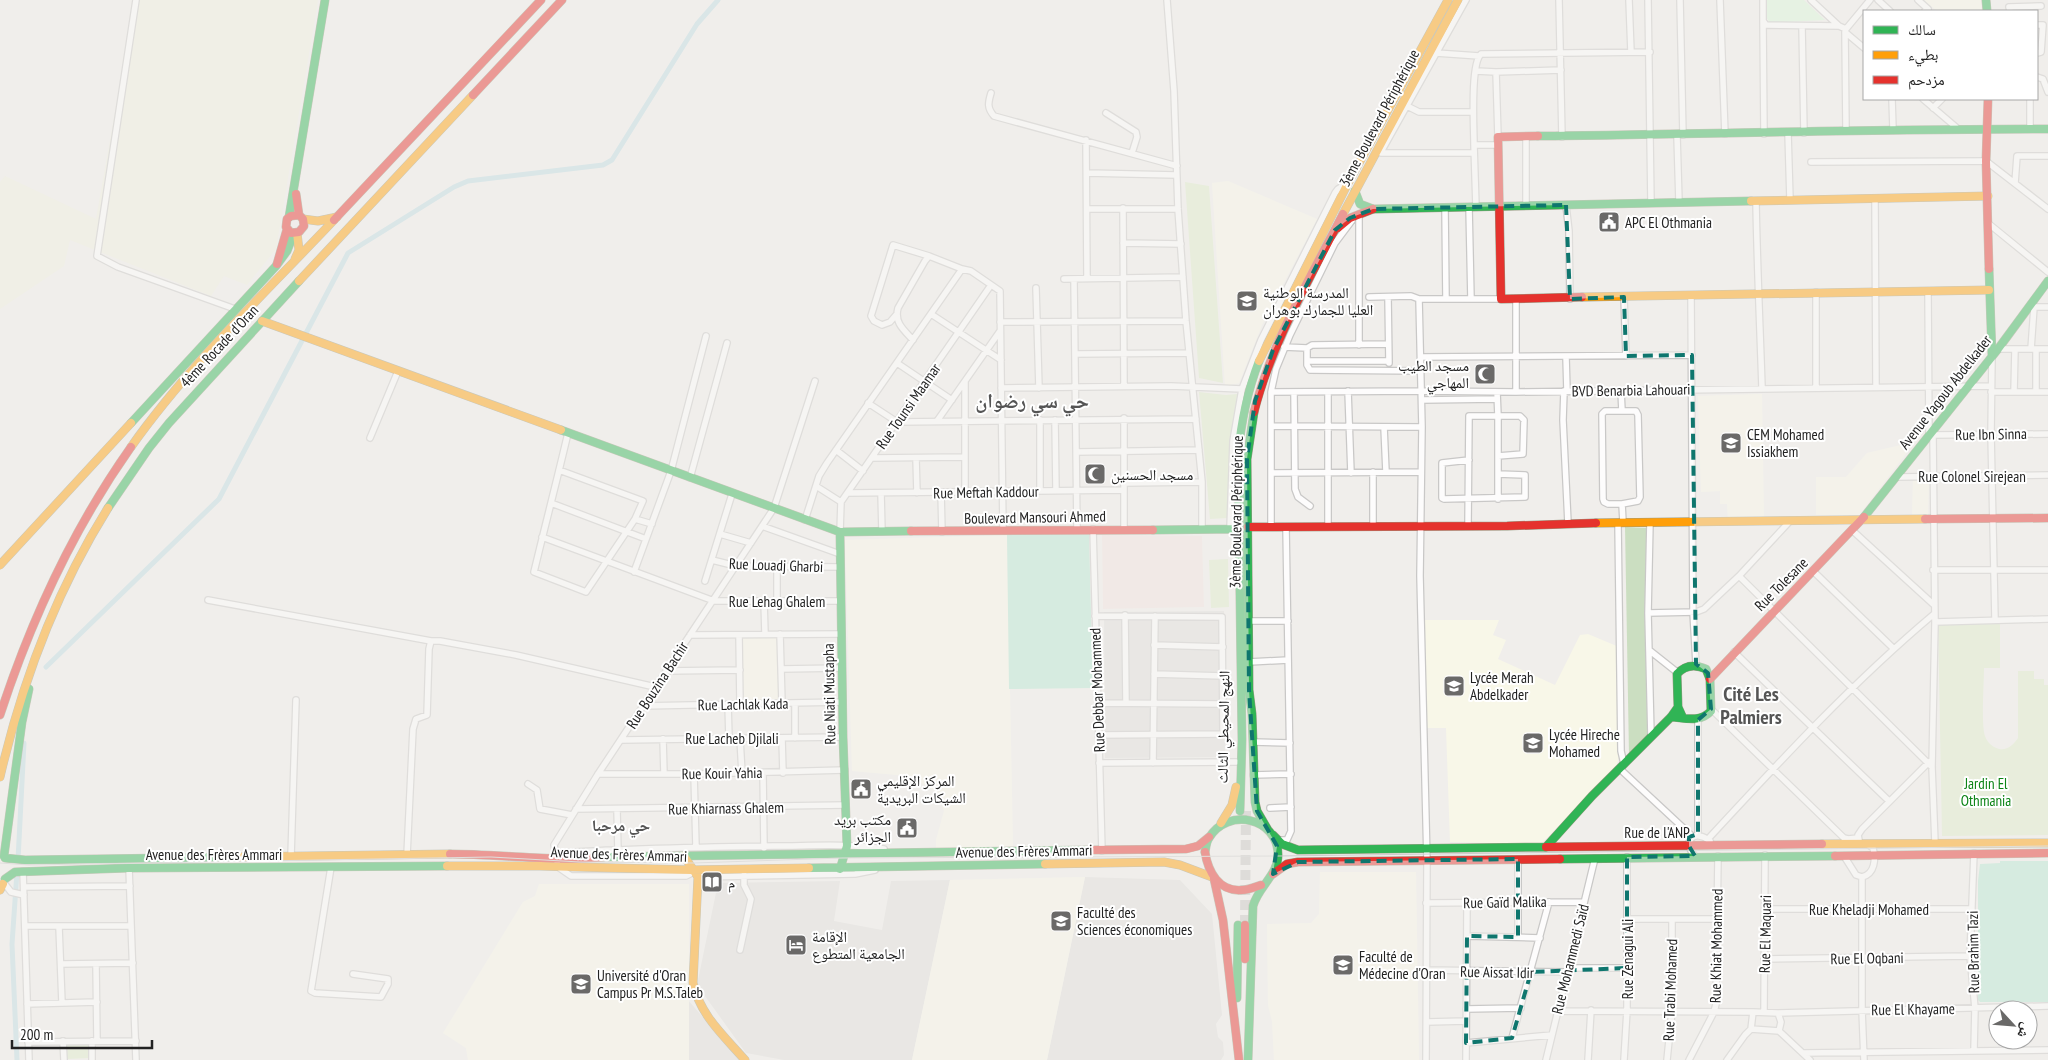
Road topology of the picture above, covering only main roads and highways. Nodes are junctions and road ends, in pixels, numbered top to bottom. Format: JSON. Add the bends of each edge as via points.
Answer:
{"nodes":[{"id":1,"x":325,"y":0,"type":"edge"},
{"id":2,"x":541,"y":0,"type":"edge"},
{"id":3,"x":562,"y":0,"type":"edge"},
{"id":4,"x":1448,"y":0,"type":"edge"},
{"id":5,"x":1458,"y":0,"type":"edge"},
{"id":6,"x":1988,"y":100,"type":"edge"},
{"id":7,"x":1988,"y":128,"type":"junction"},
{"id":8,"x":2048,"y":129,"type":"edge"},
{"id":9,"x":295,"y":187,"type":"junction"},
{"id":10,"x":1355,"y":191,"type":"junction"},
{"id":11,"x":1988,"y":196,"type":"junction"},
{"id":12,"x":1500,"y":206,"type":"junction"},
{"id":13,"x":1373,"y":209,"type":"junction"},
{"id":14,"x":338,"y":216,"type":"junction"},
{"id":15,"x":289,"y":217,"type":"junction"},
{"id":16,"x":301,"y":217,"type":"junction"},
{"id":17,"x":1335,"y":230,"type":"junction"},
{"id":18,"x":293,"y":232,"type":"junction"},
{"id":19,"x":289,"y":268,"type":"junction"},
{"id":20,"x":2048,"y":281,"type":"edge"},
{"id":21,"x":1989,"y":290,"type":"junction"},
{"id":22,"x":262,"y":320,"type":"junction"},
{"id":23,"x":1992,"y":356,"type":"junction"},
{"id":24,"x":2048,"y":518,"type":"edge"},
{"id":25,"x":1863,"y":519,"type":"junction"},
{"id":26,"x":1248,"y":527,"type":"junction"},
{"id":27,"x":1238,"y":529,"type":"junction"},
{"id":28,"x":840,"y":532,"type":"junction"},
{"id":29,"x":0,"y":565,"type":"edge"},
{"id":30,"x":53,"y":612,"type":"junction"},
{"id":31,"x":27,"y":639,"type":"junction"},
{"id":32,"x":1240,"y":656,"type":"junction"},
{"id":33,"x":1718,"y":668,"type":"junction"},
{"id":34,"x":1706,"y":669,"type":"junction"},
{"id":35,"x":1710,"y":679,"type":"junction"},
{"id":36,"x":1249,"y":690,"type":"junction"},
{"id":37,"x":0,"y":700,"type":"edge"},
{"id":38,"x":1678,"y":707,"type":"junction"},
{"id":39,"x":0,"y":714,"type":"edge"},
{"id":40,"x":1671,"y":717,"type":"junction"},
{"id":41,"x":1683,"y":718,"type":"junction"},
{"id":42,"x":0,"y":777,"type":"edge"},
{"id":43,"x":1244,"y":811,"type":"joint"},
{"id":44,"x":1220,"y":825,"type":"junction"},
{"id":45,"x":1272,"y":834,"type":"junction"},
{"id":46,"x":1209,"y":837,"type":"junction"},
{"id":47,"x":2048,"y":843,"type":"edge"},
{"id":48,"x":1546,"y":847,"type":"junction"},
{"id":49,"x":845,"y":850,"type":"junction"},
{"id":50,"x":2048,"y":853,"type":"edge"},
{"id":51,"x":3,"y":855,"type":"edge"},
{"id":52,"x":1426,"y":855,"type":"junction"},
{"id":53,"x":684,"y":856,"type":"junction"},
{"id":54,"x":840,"y":869,"type":"junction"},
{"id":55,"x":1273,"y":874,"type":"junction"},
{"id":56,"x":695,"y":875,"type":"junction"},
{"id":57,"x":1213,"y":878,"type":"junction"},
{"id":58,"x":2,"y":884,"type":"edge"},
{"id":59,"x":1262,"y":886,"type":"junction"},
{"id":60,"x":1237,"y":1042,"type":"junction"},
{"id":61,"x":745,"y":1060,"type":"edge"},
{"id":62,"x":1239,"y":1060,"type":"edge"},
{"id":63,"x":1248,"y":1060,"type":"edge"}],
"edges":[{"from":1,"to":9,"type":"main road"},
{"from":2,"to":14,"type":"main road","name":"4ème Rocade d'Oran"},
{"from":3,"to":22,"type":"main road","name":"4ème Rocade d'Oran"},
{"from":4,"to":27,"type":"main road","name":"3ème Boulevard Périphérique","via":[[1348,183],[1263,350],[1249,386],[1242,417],[1238,455]]},
{"from":5,"to":10,"type":"main road","name":"3ème Boulevard Périphérique"},
{"from":6,"to":7,"type":"main road"},
{"from":7,"to":8,"type":"main road"},
{"from":7,"to":11,"type":"main road"},
{"from":7,"to":12,"type":"main road","via":[[1526,137],[1498,141]]},
{"from":9,"to":15,"type":"main road"},
{"from":9,"to":16,"type":"main road"},
{"from":10,"to":13,"type":"main road","via":[[1361,205]]},
{"from":10,"to":17,"type":"main road","name":"3ème Boulevard Périphérique"},
{"from":11,"to":12,"type":"main road"},
{"from":11,"to":21,"type":"main road"},
{"from":12,"to":13,"type":"main road"},
{"from":12,"to":21,"type":"main road","via":[[1501,299]]},
{"from":13,"to":17,"type":"main road","via":[[1350,218]]},
{"from":14,"to":16,"type":"main road","via":[[318,221]]},
{"from":14,"to":19,"type":"main road","name":"4ème Rocade d'Oran"},
{"from":15,"to":16,"type":"main road"},
{"from":15,"to":18,"type":"main road","via":[[286,222]]},
{"from":16,"to":18,"type":"main road","via":[[304,226]]},
{"from":17,"to":26,"type":"main road","name":"3ème Boulevard Périphérique","via":[[1273,350],[1261,383],[1248,439]]},
{"from":18,"to":19,"type":"main road","via":[[299,250]]},
{"from":18,"to":29,"type":"main road","via":[[276,266]]},
{"from":19,"to":31,"type":"main road","name":"4ème Rocade d'Oran","via":[[159,408],[126,454],[77,532]]},
{"from":20,"to":23,"type":"main road","name":"Avenue Yagoub Abdelkader"},
{"from":21,"to":23,"type":"main road"},
{"from":22,"to":28,"type":"main road","name":"Boulevard Mansouri Ahmed"},
{"from":22,"to":30,"type":"main road","name":"4ème Rocade d'Oran","via":[[182,407],[139,461],[89,540]]},
{"from":23,"to":25,"type":"main road","name":"Avenue Yagoub Abdelkader"},
{"from":24,"to":25,"type":"main road"},
{"from":25,"to":26,"type":"main road"},
{"from":25,"to":33,"type":"main road","name":"Rue Tolesane"},
{"from":26,"to":36,"type":"main road","name":"3ème Boulevard Périphérique"},
{"from":27,"to":28,"type":"main road","name":"Boulevard Mansouri Ahmed"},
{"from":27,"to":32,"type":"main road","name":"3ème Boulevard Périphérique"},
{"from":28,"to":49,"type":"main road","name":"Rue Niati Mustapha"},
{"from":30,"to":42,"type":"main road","name":"4ème Rocade d'Oran","via":[[19,701]]},
{"from":30,"to":51,"type":"main road","via":[[26,701]]},
{"from":31,"to":37,"type":"main road"},
{"from":31,"to":39,"type":"main road","name":"4ème Rocade d'Oran"},
{"from":32,"to":43,"type":"main road","name":"3ème Boulevard Périphérique"},
{"from":32,"to":44,"type":"main road","name":"النهج المحيطي الثالث","via":[[1237,665],[1236,790],[1232,805]]},
{"from":33,"to":34,"type":"main road"},
{"from":33,"to":35,"type":"main road","name":"Rue Tolesane"},
{"from":34,"to":35,"type":"main road"},
{"from":34,"to":38,"type":"main road","via":[[1696,664],[1678,673]]},
{"from":35,"to":41,"type":"main road","via":[[1711,709],[1708,714],[1698,720]]},
{"from":36,"to":43,"type":"main road","name":"النهج المحيطي الثالث"},
{"from":36,"to":45,"type":"main road","name":"3ème Boulevard Périphérique","via":[[1255,802]]},
{"from":38,"to":40,"type":"main road"},
{"from":38,"to":41,"type":"main road"},
{"from":40,"to":41,"type":"main road"},
{"from":40,"to":48,"type":"main road"},
{"from":44,"to":45,"type":"main road","via":[[1247,818],[1262,824]]},
{"from":44,"to":46,"type":"main road"},
{"from":45,"to":52,"type":"main road","name":"Rue de l'ANP","via":[[1298,850]]},
{"from":45,"to":55,"type":"main road","via":[[1278,854]]},
{"from":46,"to":49,"type":"main road","name":"Avenue des Frères Ammari","via":[[1192,849]]},
{"from":46,"to":57,"type":"main road","via":[[1205,857]]},
{"from":47,"to":48,"type":"main road","name":"Rue de l'ANP","via":[[1861,840]]},
{"from":48,"to":52,"type":"main road","name":"Rue de l'ANP"},
{"from":49,"to":53,"type":"main road","name":"Avenue des Frères Ammari"},
{"from":49,"to":54,"type":"main road","name":"Rue Niati Mustapha"},
{"from":50,"to":52,"type":"main road","name":"Rue de l'ANP","via":[[1518,860]]},
{"from":51,"to":53,"type":"main road","name":"Avenue des Frères Ammari","via":[[14,860],[502,854],[584,859],[618,852]]},
{"from":51,"to":58,"type":"main road","via":[[7,866]]},
{"from":52,"to":55,"type":"main road","name":"Rue de l'ANP","via":[[1298,862],[1287,864]]},
{"from":53,"to":56,"type":"main road"},
{"from":54,"to":56,"type":"main road","name":"Avenue des Frères Ammari"},
{"from":54,"to":57,"type":"main road","name":"Avenue des Frères Ammari","via":[[1164,862],[1193,868]]},
{"from":55,"to":59,"type":"main road"},
{"from":56,"to":58,"type":"main road","name":"Avenue des Frères Ammari","via":[[558,867],[129,868],[19,871]]},
{"from":56,"to":61,"type":"main road","via":[[694,995],[710,1020]]},
{"from":57,"to":59,"type":"main road","via":[[1236,891]]},
{"from":57,"to":60,"type":"main road","via":[[1223,920]]},
{"from":59,"to":63,"type":"main road","via":[[1253,906]]},
{"from":60,"to":62,"type":"main road"},
{"from":60,"to":63,"type":"main road","via":[[1241,925]]}]}
